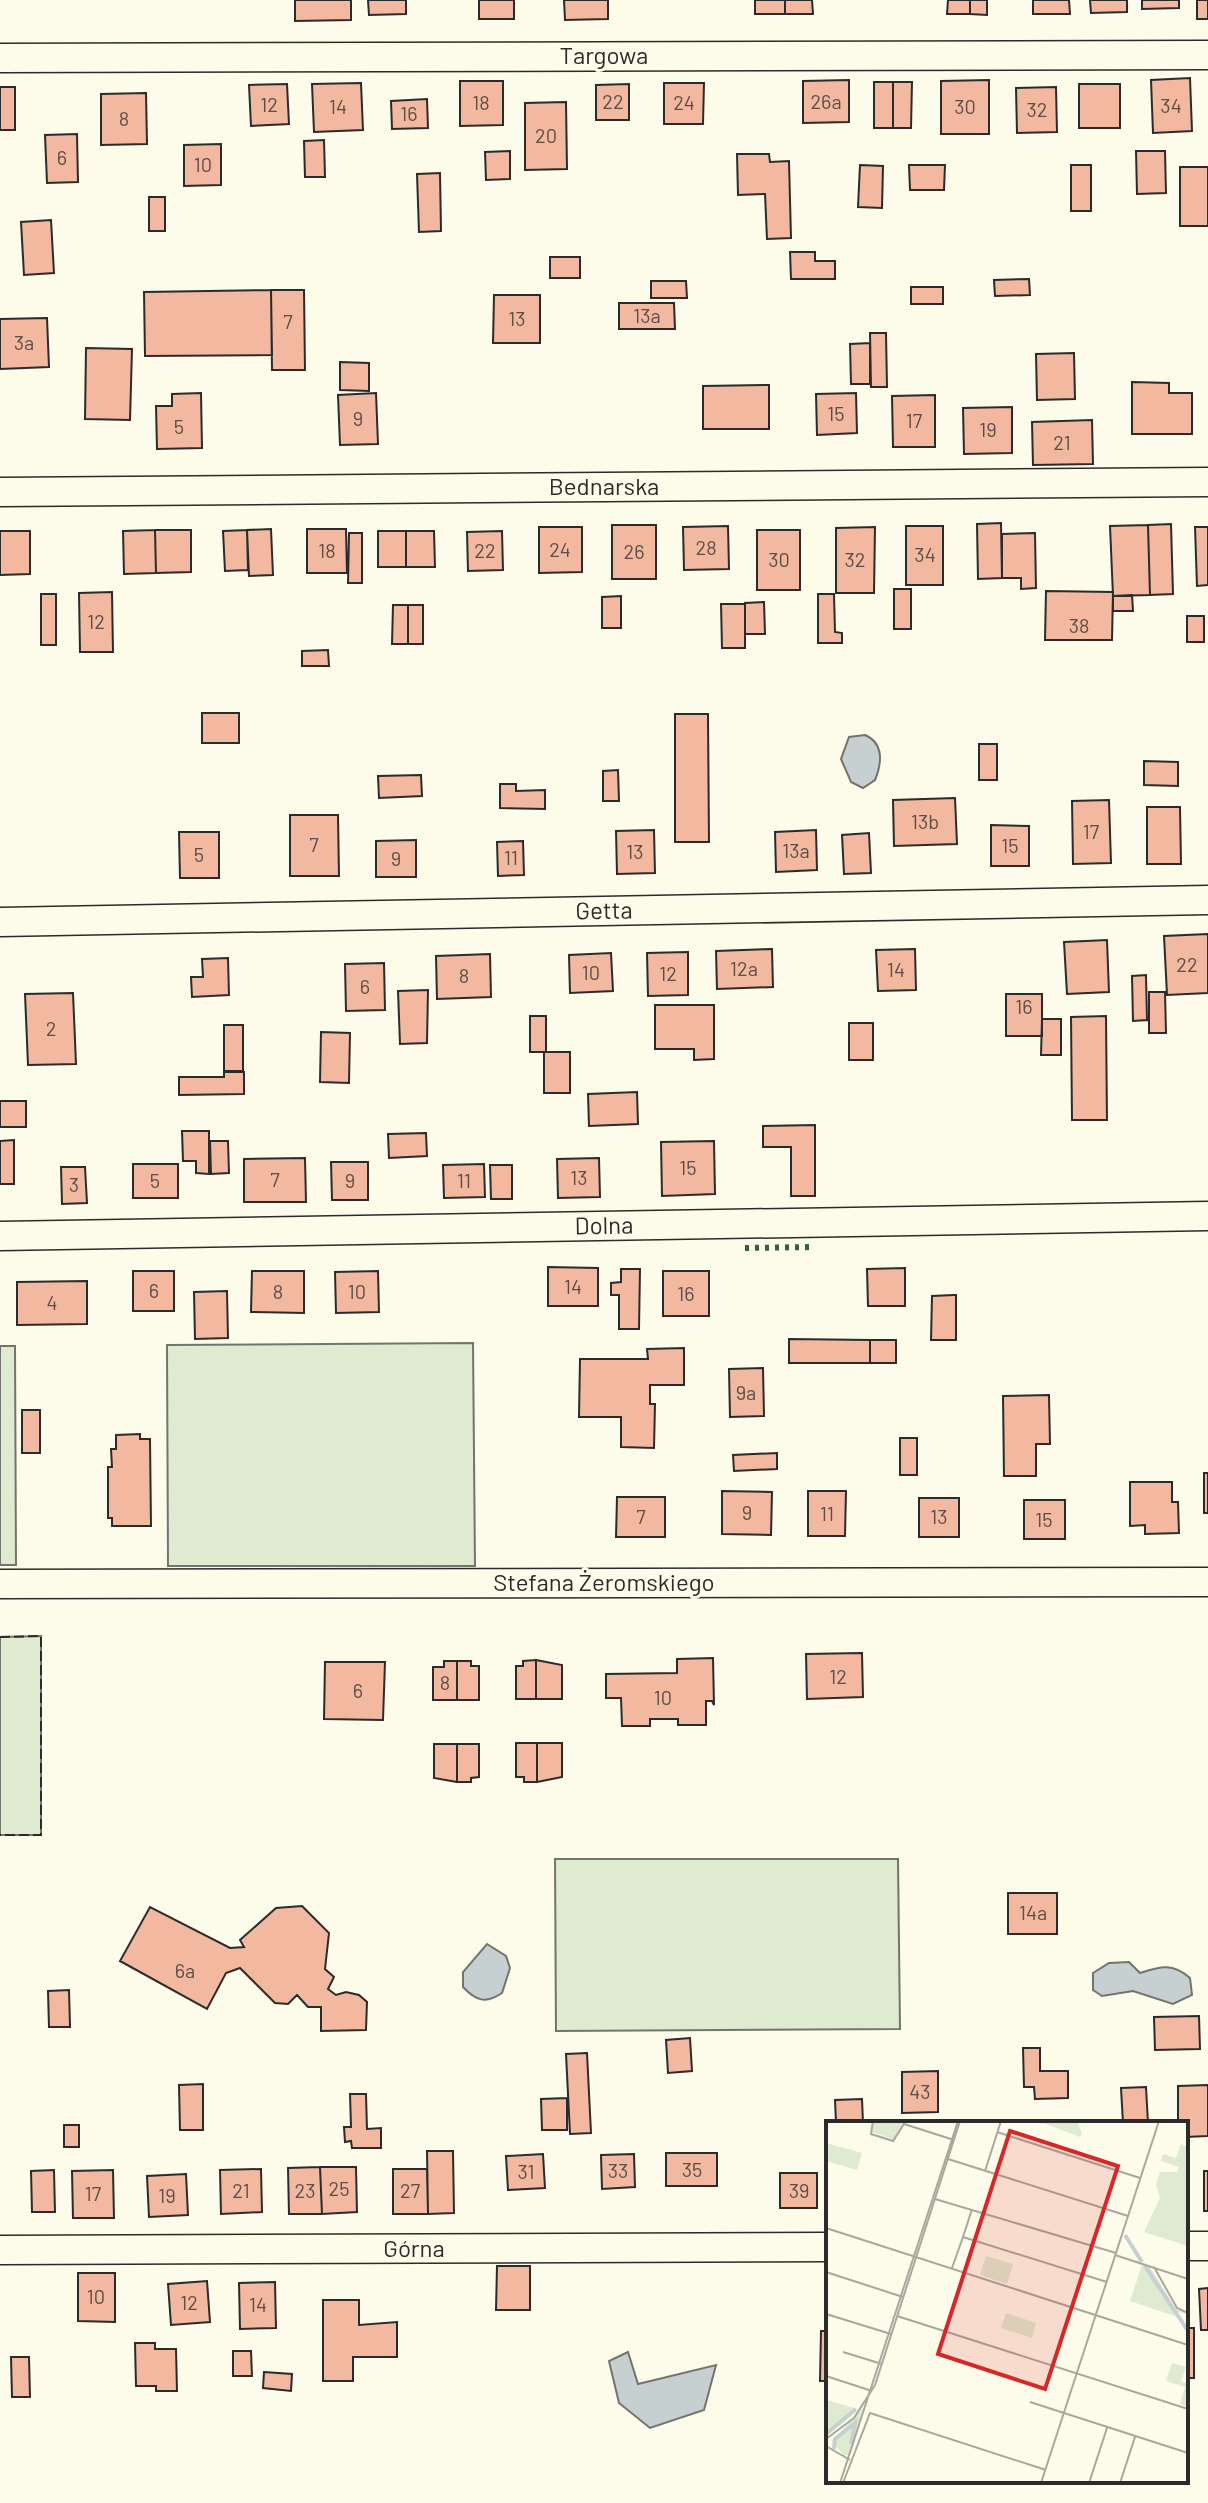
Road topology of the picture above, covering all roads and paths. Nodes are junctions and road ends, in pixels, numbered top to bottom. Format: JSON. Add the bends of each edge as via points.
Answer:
{"nodes":[{"id":1,"x":1208,"y":55,"type":"edge"},
{"id":2,"x":0,"y":58,"type":"edge"},
{"id":3,"x":1208,"y":482,"type":"edge"},
{"id":4,"x":0,"y":492,"type":"edge"},
{"id":5,"x":1208,"y":900,"type":"edge"},
{"id":6,"x":0,"y":922,"type":"edge"},
{"id":7,"x":1208,"y":1216,"type":"edge"},
{"id":8,"x":0,"y":1236,"type":"edge"},
{"id":9,"x":1208,"y":1582,"type":"edge"},
{"id":10,"x":0,"y":1584,"type":"edge"},
{"id":11,"x":826,"y":2247,"type":"edge"},
{"id":12,"x":0,"y":2250,"type":"edge"}],
"edges":[{"from":1,"to":2,"type":"street","name":"Targowa"},
{"from":3,"to":4,"type":"street","name":"Bednarska"},
{"from":5,"to":6,"type":"street","name":"Getta"},
{"from":7,"to":8,"type":"street","name":"Dolna"},
{"from":9,"to":10,"type":"street","name":"Stefana Żeromskiego"},
{"from":11,"to":12,"type":"street","name":"Górna"}]}
